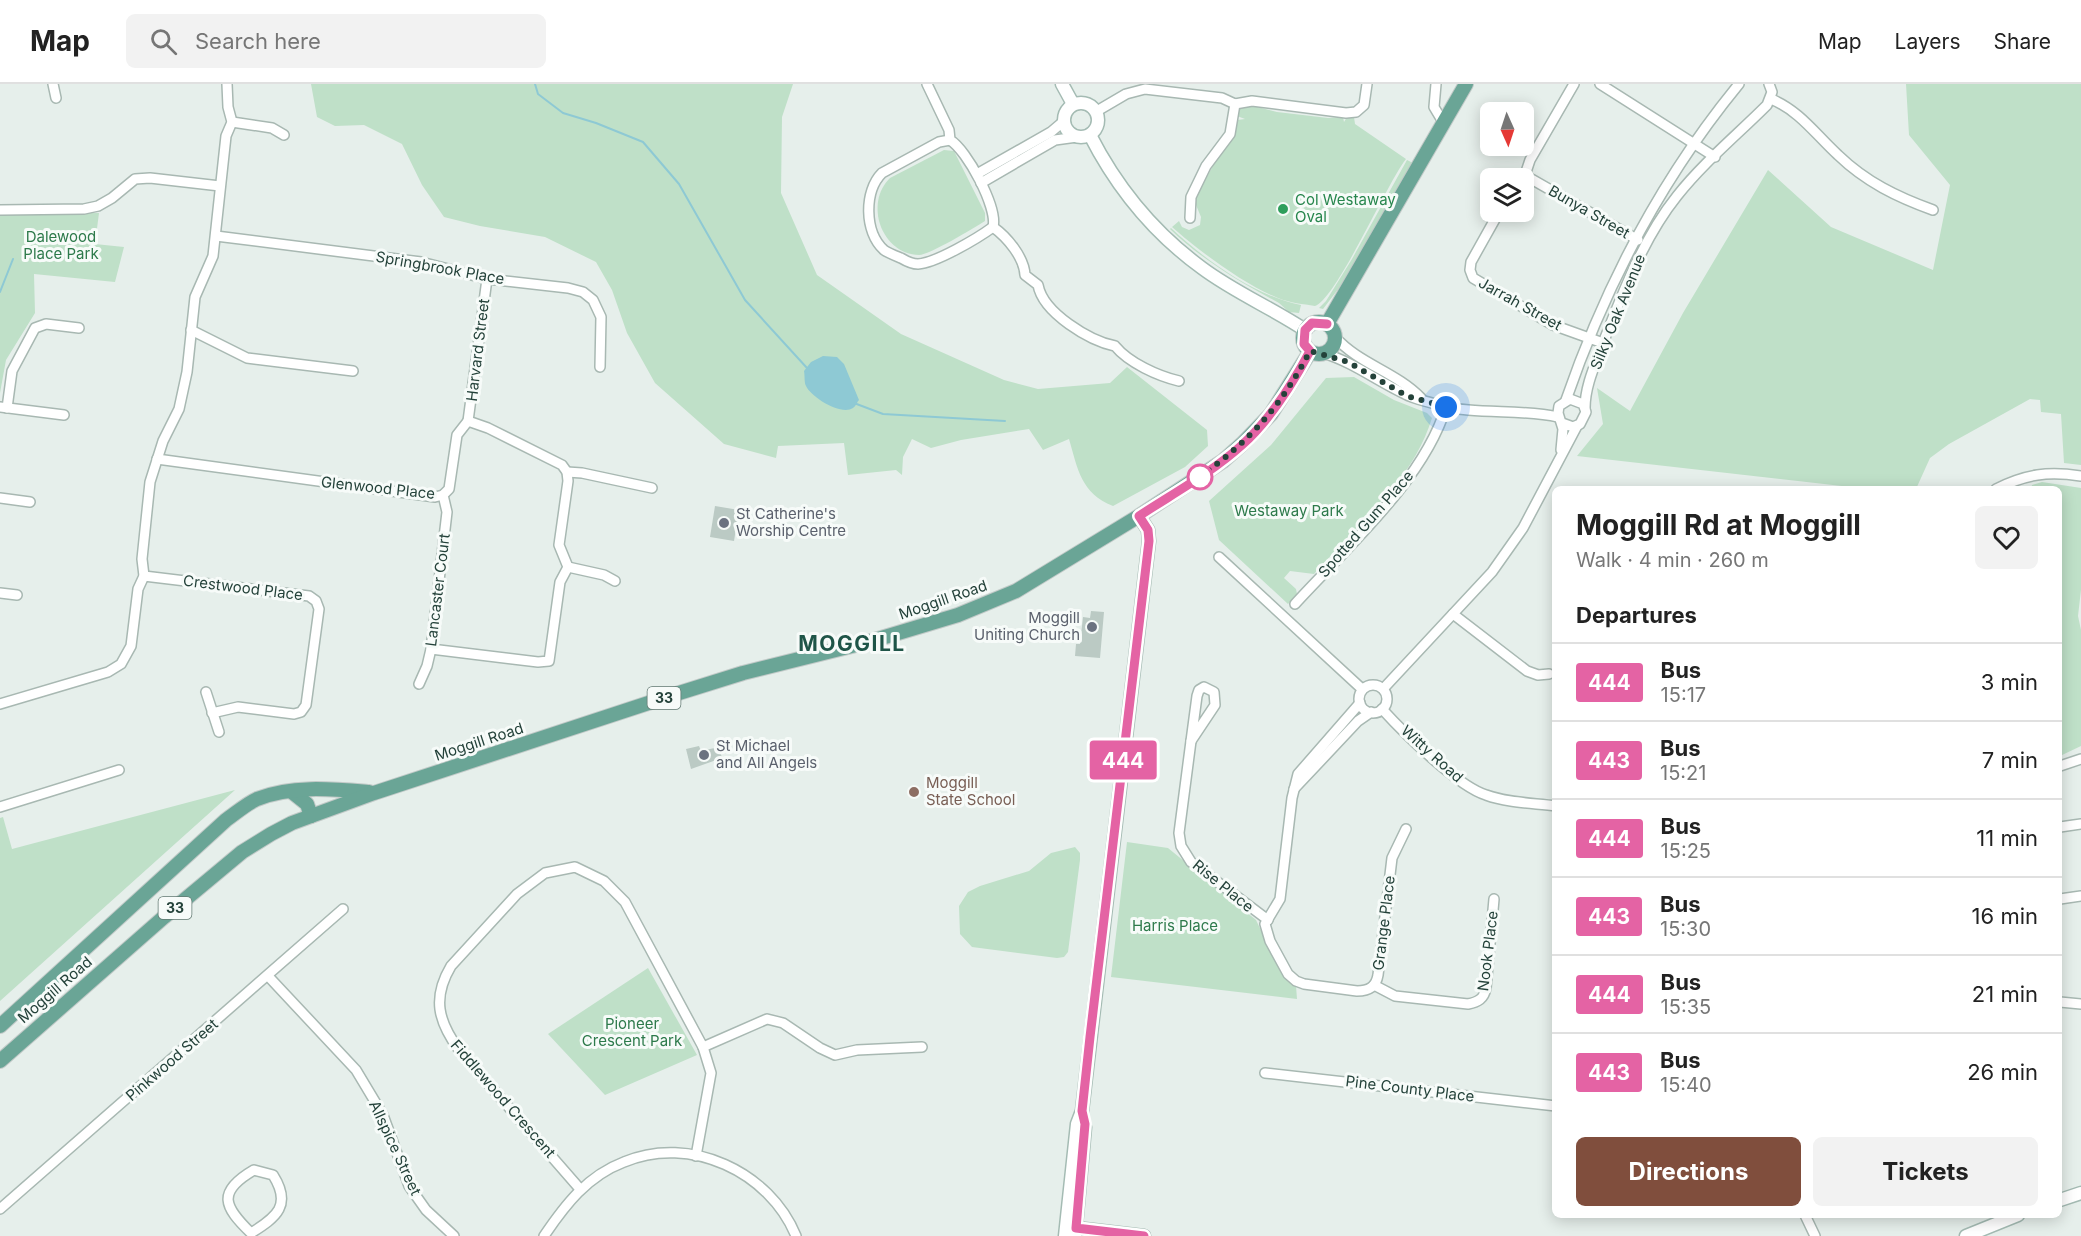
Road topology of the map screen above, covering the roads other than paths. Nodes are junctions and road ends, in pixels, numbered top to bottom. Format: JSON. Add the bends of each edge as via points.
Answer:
{"nodes":[{"id":1,"x":53,"y":84,"type":"edge"},
{"id":2,"x":227,"y":84,"type":"edge"},
{"id":3,"x":927,"y":84,"type":"edge"},
{"id":4,"x":1062,"y":84,"type":"edge"},
{"id":5,"x":1367,"y":84,"type":"edge"},
{"id":6,"x":1436,"y":84,"type":"edge"},
{"id":7,"x":1466,"y":84,"type":"edge"},
{"id":8,"x":1574,"y":84,"type":"edge"},
{"id":9,"x":1600,"y":84,"type":"edge"},
{"id":10,"x":1739,"y":84,"type":"edge"},
{"id":11,"x":1768,"y":84,"type":"edge"},
{"id":12,"x":1133,"y":87,"type":"edge"},
{"id":13,"x":56,"y":98,"type":"dead end"},
{"id":14,"x":1772,"y":99,"type":"junction"},
{"id":15,"x":1073,"y":104,"type":"junction"},
{"id":16,"x":1235,"y":104,"type":"junction"},
{"id":17,"x":1097,"y":111,"type":"junction"},
{"id":18,"x":1064,"y":121,"type":"junction"},
{"id":19,"x":232,"y":122,"type":"junction"},
{"id":20,"x":1443,"y":122,"type":"junction"},
{"id":21,"x":284,"y":135,"type":"dead end"},
{"id":22,"x":1090,"y":135,"type":"junction"},
{"id":23,"x":1077,"y":137,"type":"junction"},
{"id":24,"x":950,"y":140,"type":"junction"},
{"id":25,"x":1692,"y":143,"type":"junction"},
{"id":26,"x":1715,"y":157,"type":"junction"},
{"id":27,"x":1528,"y":168,"type":"edge"},
{"id":28,"x":979,"y":178,"type":"junction"},
{"id":29,"x":1534,"y":182,"type":"edge"},
{"id":30,"x":220,"y":186,"type":"junction"},
{"id":31,"x":0,"y":210,"type":"edge"},
{"id":32,"x":1933,"y":210,"type":"dead end"},
{"id":33,"x":1190,"y":218,"type":"dead end"},
{"id":34,"x":1493,"y":222,"type":"edge"},
{"id":35,"x":993,"y":227,"type":"junction"},
{"id":36,"x":216,"y":236,"type":"junction"},
{"id":37,"x":1635,"y":238,"type":"junction"},
{"id":38,"x":1641,"y":255,"type":"junction"},
{"id":39,"x":487,"y":279,"type":"junction"},
{"id":40,"x":1327,"y":324,"type":"junction"},
{"id":41,"x":79,"y":328,"type":"dead end"},
{"id":42,"x":191,"y":330,"type":"junction"},
{"id":43,"x":1305,"y":330,"type":"junction"},
{"id":44,"x":1335,"y":337,"type":"junction"},
{"id":45,"x":1588,"y":338,"type":"junction"},
{"id":46,"x":1603,"y":343,"type":"junction"},
{"id":47,"x":1317,"y":352,"type":"junction"},
{"id":48,"x":600,"y":367,"type":"dead end"},
{"id":49,"x":353,"y":371,"type":"dead end"},
{"id":50,"x":1179,"y":381,"type":"dead end"},
{"id":51,"x":1422,"y":399,"type":"junction"},
{"id":52,"x":1563,"y":403,"type":"junction"},
{"id":53,"x":1446,"y":407,"type":"junction"},
{"id":54,"x":4,"y":408,"type":"edge"},
{"id":55,"x":1585,"y":408,"type":"junction"},
{"id":56,"x":1528,"y":411,"type":"junction"},
{"id":57,"x":64,"y":416,"type":"dead end"},
{"id":58,"x":1560,"y":420,"type":"junction"},
{"id":59,"x":468,"y":421,"type":"junction"},
{"id":60,"x":1577,"y":426,"type":"junction"},
{"id":61,"x":157,"y":459,"type":"junction"},
{"id":62,"x":1559,"y":459,"type":"junction"},
{"id":63,"x":567,"y":472,"type":"junction"},
{"id":64,"x":2081,"y":476,"type":"edge"},
{"id":65,"x":2002,"y":486,"type":"edge"},
{"id":66,"x":652,"y":488,"type":"dead end"},
{"id":67,"x":443,"y":495,"type":"junction"},
{"id":68,"x":0,"y":498,"type":"edge"},
{"id":69,"x":30,"y":502,"type":"dead end"},
{"id":70,"x":1139,"y":516,"type":"junction"},
{"id":71,"x":1219,"y":557,"type":"dead end"},
{"id":72,"x":568,"y":567,"type":"junction"},
{"id":73,"x":144,"y":576,"type":"junction"},
{"id":74,"x":615,"y":580,"type":"dead end"},
{"id":75,"x":0,"y":593,"type":"edge"},
{"id":76,"x":17,"y":595,"type":"dead end"},
{"id":77,"x":1295,"y":604,"type":"dead end"},
{"id":78,"x":1453,"y":614,"type":"junction"},
{"id":79,"x":431,"y":649,"type":"junction"},
{"id":80,"x":1549,"y":674,"type":"dead end"},
{"id":81,"x":419,"y":684,"type":"dead end"},
{"id":82,"x":1362,"y":689,"type":"junction"},
{"id":83,"x":1383,"y":689,"type":"junction"},
{"id":84,"x":206,"y":692,"type":"dead end"},
{"id":85,"x":1360,"y":703,"type":"junction"},
{"id":86,"x":0,"y":704,"type":"edge"},
{"id":87,"x":1382,"y":708,"type":"junction"},
{"id":88,"x":1371,"y":712,"type":"junction"},
{"id":89,"x":212,"y":713,"type":"junction"},
{"id":90,"x":219,"y":732,"type":"dead end"},
{"id":91,"x":1191,"y":741,"type":"junction"},
{"id":92,"x":2081,"y":759,"type":"edge"},
{"id":93,"x":2062,"y":765,"type":"edge"},
{"id":94,"x":119,"y":770,"type":"dead end"},
{"id":95,"x":1294,"y":789,"type":"junction"},
{"id":96,"x":292,"y":792,"type":"junction"},
{"id":97,"x":374,"y":793,"type":"junction"},
{"id":98,"x":1552,"y":805,"type":"edge"},
{"id":99,"x":0,"y":807,"type":"edge"},
{"id":100,"x":310,"y":816,"type":"junction"},
{"id":101,"x":2081,"y":824,"type":"edge"},
{"id":102,"x":2062,"y":827,"type":"edge"},
{"id":103,"x":1406,"y":829,"type":"dead end"},
{"id":104,"x":2081,"y":897,"type":"edge"},
{"id":105,"x":1494,"y":899,"type":"dead end"},
{"id":106,"x":2062,"y":899,"type":"edge"},
{"id":107,"x":343,"y":909,"type":"dead end"},
{"id":108,"x":1268,"y":920,"type":"junction"},
{"id":109,"x":268,"y":976,"type":"junction"},
{"id":110,"x":1374,"y":985,"type":"junction"},
{"id":111,"x":2062,"y":1002,"type":"edge"},
{"id":112,"x":2081,"y":1004,"type":"edge"},
{"id":113,"x":0,"y":1025,"type":"edge"},
{"id":114,"x":703,"y":1047,"type":"junction"},
{"id":115,"x":922,"y":1047,"type":"dead end"},
{"id":116,"x":0,"y":1061,"type":"edge"},
{"id":117,"x":1265,"y":1073,"type":"dead end"},
{"id":118,"x":1552,"y":1106,"type":"edge"},
{"id":119,"x":696,"y":1156,"type":"junction"},
{"id":120,"x":580,"y":1189,"type":"junction"},
{"id":121,"x":2081,"y":1193,"type":"edge"},
{"id":122,"x":2062,"y":1199,"type":"edge"},
{"id":123,"x":0,"y":1209,"type":"edge"},
{"id":124,"x":1806,"y":1218,"type":"edge"},
{"id":125,"x":2011,"y":1218,"type":"edge"},
{"id":126,"x":1070,"y":1232,"type":"edge"},
{"id":127,"x":250,"y":1235,"type":"edge"},
{"id":128,"x":454,"y":1236,"type":"edge"},
{"id":129,"x":544,"y":1236,"type":"edge"},
{"id":130,"x":796,"y":1236,"type":"edge"},
{"id":131,"x":1144,"y":1236,"type":"edge"},
{"id":132,"x":1815,"y":1236,"type":"edge"},
{"id":133,"x":1968,"y":1236,"type":"edge"}],
"edges":[{"from":1,"to":13,"type":"street"},
{"from":2,"to":19,"type":"street"},
{"from":3,"to":24,"type":"street","via":[[950,130]]},
{"from":4,"to":15,"type":"main road"},
{"from":5,"to":16,"type":"street","via":[[1364,105],[1356,112],[1252,101]]},
{"from":6,"to":20,"type":"street","via":[[1434,107]]},
{"from":7,"to":20,"type":"main road"},
{"from":8,"to":27,"type":"street"},
{"from":9,"to":25,"type":"street"},
{"from":10,"to":25,"type":"street","name":"Silky Oak Avenue"},
{"from":11,"to":14,"type":"street"},
{"from":12,"to":16,"type":"street","via":[[1222,98]]},
{"from":12,"to":17,"type":"street"},
{"from":14,"to":26,"type":"street","name":"Silky Oak Avenue"},
{"from":14,"to":32,"type":"street","via":[[1803,119],[1838,156],[1873,184]]},
{"from":15,"to":17,"type":"main road","via":[[1086,103]]},
{"from":15,"to":18,"type":"main road","via":[[1066,110]]},
{"from":16,"to":33,"type":"street","via":[[1230,134],[1206,166],[1191,197]]},
{"from":17,"to":22,"type":"main road","via":[[1098,124]]},
{"from":18,"to":23,"type":"main road","via":[[1066,129]]},
{"from":18,"to":28,"type":"street"},
{"from":19,"to":21,"type":"street","via":[[272,128]]},
{"from":19,"to":30,"type":"street","via":[[226,136]]},
{"from":20,"to":40,"type":"main road"},
{"from":22,"to":23,"type":"main road"},
{"from":22,"to":43,"type":"main road","via":[[1120,187],[1170,242],[1203,269]]},
{"from":23,"to":28,"type":"street","via":[[1055,140]]},
{"from":24,"to":28,"type":"street","via":[[959,146]]},
{"from":24,"to":35,"type":"street","via":[[939,142],[877,178],[868,213],[879,243],[885,250],[920,264]]},
{"from":25,"to":26,"type":"street"},
{"from":25,"to":37,"type":"street","name":"Silky Oak Avenue"},
{"from":26,"to":38,"type":"street","name":"Silky Oak Avenue","via":[[1676,197]]},
{"from":28,"to":35,"type":"street","via":[[994,214]]},
{"from":29,"to":37,"type":"street","name":"Bunya Street"},
{"from":30,"to":31,"type":"street","via":[[135,178],[98,206]]},
{"from":30,"to":36,"type":"street"},
{"from":34,"to":45,"type":"street","name":"Jarrah Street","via":[[1471,262],[1473,278],[1553,325]]},
{"from":35,"to":50,"type":"street","via":[[1006,236],[1025,268],[1025,275],[1038,285],[1039,293],[1053,312],[1100,343],[1115,346],[1165,378]]},
{"from":36,"to":39,"type":"street","name":"Springbrook Place","via":[[421,262]]},
{"from":36,"to":42,"type":"street","via":[[213,256],[195,297]]},
{"from":37,"to":38,"type":"street","name":"Bunya Street"},
{"from":37,"to":45,"type":"street","name":"Silky Oak Avenue"},
{"from":38,"to":46,"type":"street","name":"Silky Oak Avenue"},
{"from":39,"to":48,"type":"street","name":"Springbrook Place","via":[[583,292],[593,300],[601,317]]},
{"from":39,"to":59,"type":"street","name":"Harvard Street"},
{"from":40,"to":43,"type":"main road","via":[[1312,323]]},
{"from":40,"to":44,"type":"main road"},
{"from":41,"to":54,"type":"street","via":[[46,324],[35,328],[12,370]]},
{"from":42,"to":49,"type":"street","via":[[247,358]]},
{"from":42,"to":61,"type":"street","via":[[179,409]]},
{"from":43,"to":47,"type":"main road","via":[[1304,344]]},
{"from":44,"to":47,"type":"main road","number":"33","via":[[1332,347]]},
{"from":44,"to":51,"type":"street","via":[[1354,355]]},
{"from":45,"to":46,"type":"street","name":"Jarrah Street"},
{"from":45,"to":52,"type":"street","name":"Silky Oak Avenue"},
{"from":46,"to":55,"type":"street","name":"Silky Oak Avenue","via":[[1586,389]]},
{"from":47,"to":51,"type":"street","via":[[1348,362],[1407,396]]},
{"from":47,"to":70,"type":"main road","name":"Moggill Road","number":"33","via":[[1271,414],[1242,444]]},
{"from":51,"to":53,"type":"street"},
{"from":52,"to":55,"type":"street","via":[[1579,401]]},
{"from":52,"to":56,"type":"street"},
{"from":52,"to":58,"type":"street","name":"Silky Oak Avenue"},
{"from":53,"to":56,"type":"street"},
{"from":53,"to":77,"type":"street","name":"Spotted Gum Place","via":[[1424,456],[1399,489]]},
{"from":54,"to":57,"type":"street"},
{"from":55,"to":60,"type":"street","name":"Silky Oak Avenue","via":[[1584,420]]},
{"from":56,"to":58,"type":"street"},
{"from":58,"to":60,"type":"street","via":[[1569,427]]},
{"from":58,"to":62,"type":"street","name":"Silky Oak Avenue"},
{"from":59,"to":63,"type":"street","via":[[554,461]]},
{"from":59,"to":67,"type":"street","name":"Glenwood Place","via":[[457,435],[449,489]]},
{"from":60,"to":62,"type":"street","name":"Silky Oak Avenue"},
{"from":61,"to":67,"type":"street","name":"Glenwood Place"},
{"from":61,"to":73,"type":"street","via":[[148,493]]},
{"from":62,"to":78,"type":"street","name":"Silky Oak Avenue","via":[[1523,528],[1492,572]]},
{"from":63,"to":66,"type":"street"},
{"from":63,"to":72,"type":"street","via":[[559,545]]},
{"from":64,"to":65,"type":"street","via":[[2036,474]]},
{"from":67,"to":79,"type":"street","name":"Lancaster Court","via":[[447,512]]},
{"from":68,"to":69,"type":"street"},
{"from":70,"to":97,"type":"main road","name":"Moggill Road","number":"33","via":[[1016,591],[970,611],[733,676]]},
{"from":70,"to":126,"type":"main road","via":[[1148,530],[1149,541]]},
{"from":71,"to":82,"type":"street"},
{"from":72,"to":74,"type":"street"},
{"from":72,"to":79,"type":"street","via":[[560,582],[549,661]]},
{"from":73,"to":86,"type":"street","via":[[138,589],[131,646],[121,664],[108,672]]},
{"from":73,"to":89,"type":"street","name":"Crestwood Place","via":[[309,596],[316,601],[319,609],[306,705],[301,712],[238,707]]},
{"from":75,"to":76,"type":"street"},
{"from":78,"to":80,"type":"street","via":[[1527,671]]},
{"from":78,"to":83,"type":"street","name":"Silky Oak Avenue"},
{"from":79,"to":81,"type":"street","name":"Lancaster Court"},
{"from":82,"to":83,"type":"street","via":[[1370,685]]},
{"from":82,"to":85,"type":"street"},
{"from":83,"to":87,"type":"street","via":[[1386,697]]},
{"from":84,"to":89,"type":"street"},
{"from":85,"to":88,"type":"street"},
{"from":85,"to":95,"type":"street","via":[[1303,766]]},
{"from":87,"to":88,"type":"street"},
{"from":87,"to":98,"type":"street","name":"Witty Road","via":[[1457,780],[1474,790]]},
{"from":88,"to":95,"type":"street"},
{"from":89,"to":90,"type":"street"},
{"from":91,"to":91,"type":"street","name":"Rise Place","via":[[1199,690],[1209,688],[1216,698],[1215,705]]},
{"from":91,"to":108,"type":"street","name":"Rise Place","via":[[1179,833],[1181,846],[1191,862]]},
{"from":92,"to":93,"type":"street"},
{"from":94,"to":99,"type":"street"},
{"from":95,"to":108,"type":"street","via":[[1280,899]]},
{"from":96,"to":97,"type":"main road","name":"Moggill Road","number":"33","via":[[334,789]]},
{"from":96,"to":100,"type":"main road","via":[[307,804]]},
{"from":96,"to":113,"type":"main road","name":"Moggill Road","number":"33","via":[[256,800],[226,820]]},
{"from":97,"to":100,"type":"main road","name":"Moggill Road","number":"33"},
{"from":100,"to":116,"type":"main road","name":"Moggill Road","number":"33","via":[[242,852]]},
{"from":101,"to":102,"type":"street"},
{"from":103,"to":110,"type":"street","name":"Grange Place","via":[[1392,858]]},
{"from":104,"to":106,"type":"street"},
{"from":105,"to":110,"type":"street","name":"Nook Place","via":[[1486,988],[1477,1002],[1395,996]]},
{"from":107,"to":109,"type":"street","name":"Pinkwood Street"},
{"from":108,"to":110,"type":"street","name":"Grange Place","via":[[1266,934],[1296,981],[1357,991]]},
{"from":109,"to":123,"type":"street","name":"Pinkwood Street"},
{"from":109,"to":128,"type":"street","name":"Allspice Street","via":[[356,1070],[383,1115],[410,1186],[426,1210]]},
{"from":111,"to":112,"type":"street"},
{"from":114,"to":115,"type":"street","via":[[767,1018],[783,1023],[835,1054]]},
{"from":114,"to":119,"type":"street","name":"Fiddlewood Crescent","via":[[711,1072]]},
{"from":114,"to":120,"type":"street","name":"Fiddlewood Crescent","via":[[625,902],[604,881],[575,867],[545,873],[517,894],[451,966],[439,996],[446,1033]]},
{"from":117,"to":118,"type":"street","name":"Pine County Place"},
{"from":119,"to":120,"type":"street","via":[[654,1155],[625,1161]]},
{"from":119,"to":130,"type":"street","via":[[739,1170],[758,1184],[783,1209]]},
{"from":120,"to":129,"type":"street"},
{"from":121,"to":122,"type":"main road"},
{"from":124,"to":132,"type":"street"},
{"from":125,"to":133,"type":"main road"},
{"from":126,"to":131,"type":"main road"},
{"from":127,"to":127,"type":"street","via":[[232,1214],[228,1197],[235,1181],[254,1170],[273,1175],[282,1189],[283,1203],[270,1222]]}]}
